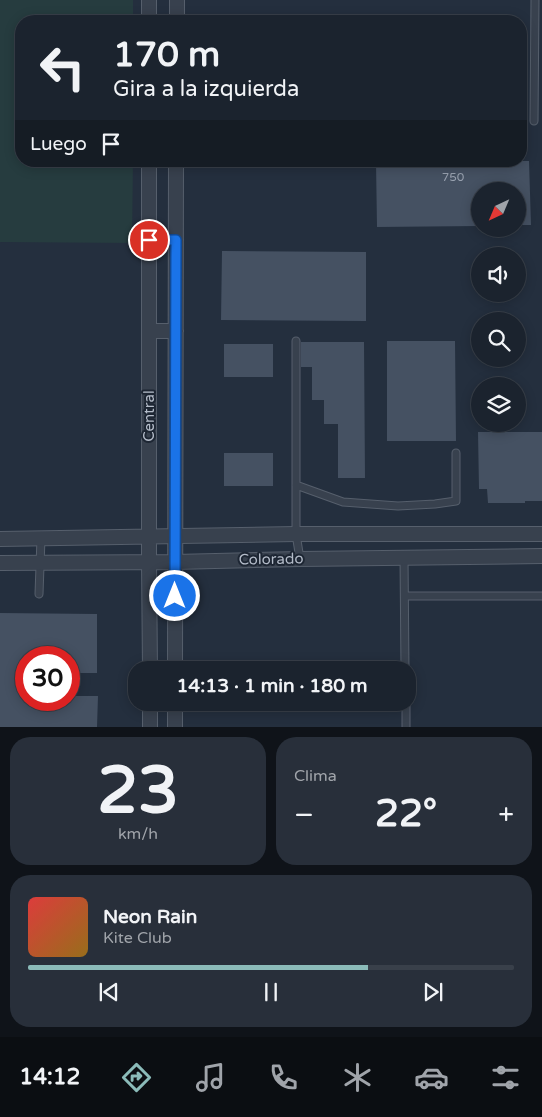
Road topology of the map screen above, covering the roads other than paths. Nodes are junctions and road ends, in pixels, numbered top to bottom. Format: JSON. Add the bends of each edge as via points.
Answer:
{"nodes":[{"id":1,"x":150,"y":0,"type":"edge"},
{"id":2,"x":177,"y":0,"type":"edge"},
{"id":3,"x":535,"y":0,"type":"edge"},
{"id":4,"x":149,"y":15,"type":"edge"},
{"id":5,"x":177,"y":15,"type":"edge"},
{"id":6,"x":534,"y":121,"type":"dead end"},
{"id":7,"x":149,"y":167,"type":"edge"},
{"id":8,"x":176,"y":167,"type":"edge"},
{"id":9,"x":149,"y":240,"type":"junction"},
{"id":10,"x":176,"y":240,"type":"junction"},
{"id":11,"x":149,"y":331,"type":"junction"},
{"id":12,"x":176,"y":331,"type":"junction"},
{"id":13,"x":296,"y":341,"type":"dead end"},
{"id":14,"x":456,"y":453,"type":"dead end"},
{"id":15,"x":296,"y":486,"type":"junction"},
{"id":16,"x":480,"y":533,"type":"junction"},
{"id":17,"x":296,"y":534,"type":"junction"},
{"id":18,"x":542,"y":534,"type":"edge"},
{"id":19,"x":175,"y":536,"type":"junction"},
{"id":20,"x":149,"y":537,"type":"junction"},
{"id":21,"x":41,"y":538,"type":"junction"},
{"id":22,"x":0,"y":539,"type":"edge"},
{"id":23,"x":542,"y":556,"type":"edge"},
{"id":24,"x":404,"y":557,"type":"junction"},
{"id":25,"x":481,"y":557,"type":"junction"},
{"id":26,"x":300,"y":558,"type":"junction"},
{"id":27,"x":40,"y":562,"type":"junction"},
{"id":28,"x":149,"y":562,"type":"junction"},
{"id":29,"x":175,"y":562,"type":"junction"},
{"id":30,"x":0,"y":563,"type":"edge"},
{"id":31,"x":39,"y":594,"type":"dead end"},
{"id":32,"x":405,"y":596,"type":"junction"},
{"id":33,"x":542,"y":596,"type":"edge"},
{"id":34,"x":150,"y":661,"type":"edge"},
{"id":35,"x":175,"y":661,"type":"edge"},
{"id":36,"x":406,"y":661,"type":"edge"},
{"id":37,"x":150,"y":711,"type":"edge"},
{"id":38,"x":175,"y":711,"type":"edge"},
{"id":39,"x":406,"y":711,"type":"edge"},
{"id":40,"x":150,"y":727,"type":"edge"},
{"id":41,"x":175,"y":727,"type":"edge"},
{"id":42,"x":406,"y":727,"type":"edge"}],
"edges":[{"from":1,"to":4,"type":"street"},
{"from":2,"to":5,"type":"street"},
{"from":3,"to":6,"type":"lane"},
{"from":7,"to":9,"type":"street","name":"Central"},
{"from":8,"to":10,"type":"street","name":"Central"},
{"from":9,"to":10,"type":"street"},
{"from":9,"to":11,"type":"street","name":"Central"},
{"from":10,"to":12,"type":"street","name":"Central"},
{"from":11,"to":12,"type":"street"},
{"from":11,"to":20,"type":"street","name":"Central"},
{"from":12,"to":19,"type":"street","name":"Central"},
{"from":13,"to":15,"type":"lane"},
{"from":14,"to":15,"type":"lane","via":[[456,501],[398,506],[343,502]]},
{"from":15,"to":17,"type":"lane"},
{"from":16,"to":17,"type":"street","name":"Colorado"},
{"from":16,"to":18,"type":"street","name":"Colorado"},
{"from":16,"to":25,"type":"street"},
{"from":17,"to":19,"type":"street","name":"Colorado"},
{"from":17,"to":26,"type":"lane"},
{"from":19,"to":20,"type":"street","name":"Colorado"},
{"from":19,"to":29,"type":"street","name":"Central"},
{"from":20,"to":21,"type":"street","name":"Colorado"},
{"from":20,"to":28,"type":"street","name":"Central"},
{"from":21,"to":22,"type":"street","name":"Colorado"},
{"from":21,"to":27,"type":"lane"},
{"from":23,"to":25,"type":"street","name":"Colorado"},
{"from":24,"to":25,"type":"street","name":"Colorado"},
{"from":24,"to":26,"type":"street","name":"Colorado"},
{"from":24,"to":32,"type":"lane"},
{"from":26,"to":29,"type":"street","name":"Colorado"},
{"from":27,"to":28,"type":"street","name":"Colorado"},
{"from":27,"to":30,"type":"street","name":"Colorado"},
{"from":27,"to":31,"type":"lane"},
{"from":28,"to":29,"type":"street","name":"Colorado"},
{"from":28,"to":34,"type":"street","name":"Central"},
{"from":29,"to":35,"type":"street","name":"Central"},
{"from":32,"to":33,"type":"lane"},
{"from":32,"to":36,"type":"lane"},
{"from":37,"to":40,"type":"street"},
{"from":38,"to":41,"type":"street"},
{"from":39,"to":42,"type":"lane"}]}
